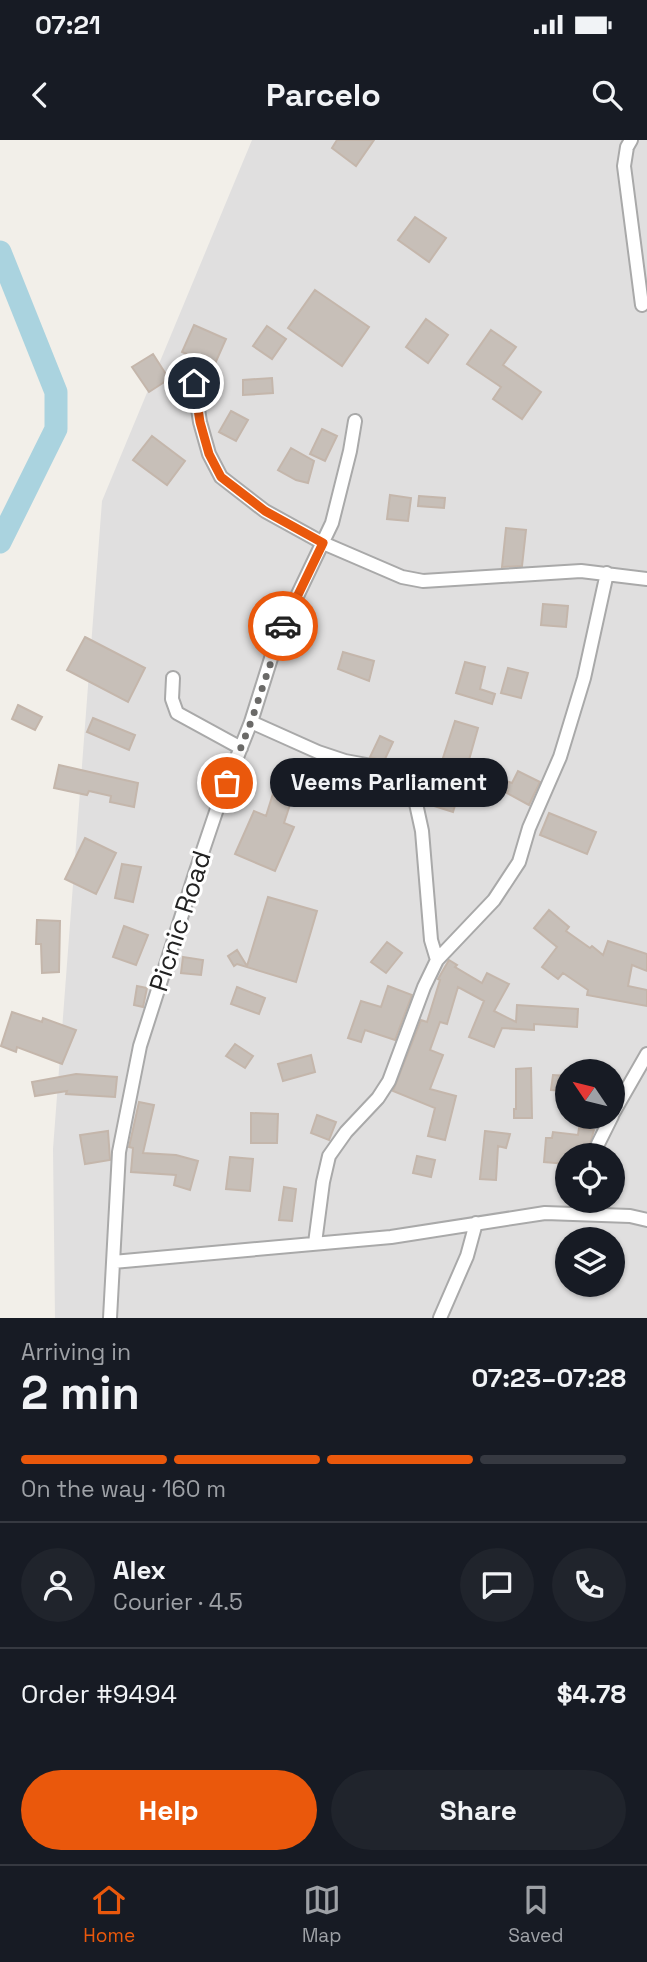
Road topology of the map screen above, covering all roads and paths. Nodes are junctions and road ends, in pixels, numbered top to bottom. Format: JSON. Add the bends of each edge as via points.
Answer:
{"nodes":[{"id":1,"x":631,"y":140,"type":"edge"},
{"id":2,"x":642,"y":304,"type":"dead end"},
{"id":3,"x":194,"y":383,"type":"dead end"},
{"id":4,"x":355,"y":421,"type":"dead end"},
{"id":5,"x":323,"y":543,"type":"junction"},
{"id":6,"x":607,"y":573,"type":"junction"},
{"id":7,"x":647,"y":579,"type":"edge"},
{"id":8,"x":173,"y":678,"type":"dead end"},
{"id":9,"x":251,"y":722,"type":"junction"},
{"id":10,"x":241,"y":748,"type":"junction"},
{"id":11,"x":437,"y":960,"type":"junction"},
{"id":12,"x":647,"y":1054,"type":"edge"},
{"id":13,"x":625,"y":1093,"type":"edge"},
{"id":14,"x":555,"y":1211,"type":"edge"},
{"id":15,"x":615,"y":1213,"type":"edge"},
{"id":16,"x":647,"y":1220,"type":"edge"},
{"id":17,"x":477,"y":1223,"type":"junction"},
{"id":18,"x":315,"y":1243,"type":"junction"},
{"id":19,"x":113,"y":1262,"type":"junction"},
{"id":20,"x":110,"y":1318,"type":"edge"},
{"id":21,"x":440,"y":1318,"type":"edge"}],
"edges":[{"from":1,"to":2,"type":"street","via":[[624,166]]},
{"from":3,"to":5,"type":"street","via":[[209,454],[221,477],[265,511]]},
{"from":4,"to":5,"type":"street","name":"Picnic Road","via":[[351,451]]},
{"from":5,"to":6,"type":"street","via":[[402,577],[423,581]]},
{"from":5,"to":9,"type":"street","name":"Picnic Road","via":[[278,636]]},
{"from":6,"to":7,"type":"street"},
{"from":6,"to":11,"type":"street","via":[[584,678],[560,757],[519,862],[494,900]]},
{"from":8,"to":10,"type":"street","via":[[177,713]]},
{"from":9,"to":10,"type":"street","name":"Picnic Road"},
{"from":9,"to":11,"type":"street","via":[[318,752],[372,766],[409,787],[422,831],[431,940]]},
{"from":10,"to":19,"type":"street","name":"Picnic Road","via":[[140,1046],[119,1152]]},
{"from":11,"to":18,"type":"street","via":[[389,1081],[329,1156]]},
{"from":12,"to":13,"type":"street"},
{"from":14,"to":17,"type":"street"},
{"from":15,"to":16,"type":"street"},
{"from":17,"to":18,"type":"street"},
{"from":17,"to":21,"type":"street"},
{"from":18,"to":19,"type":"street"},
{"from":19,"to":20,"type":"street","name":"Picnic Road"}]}
